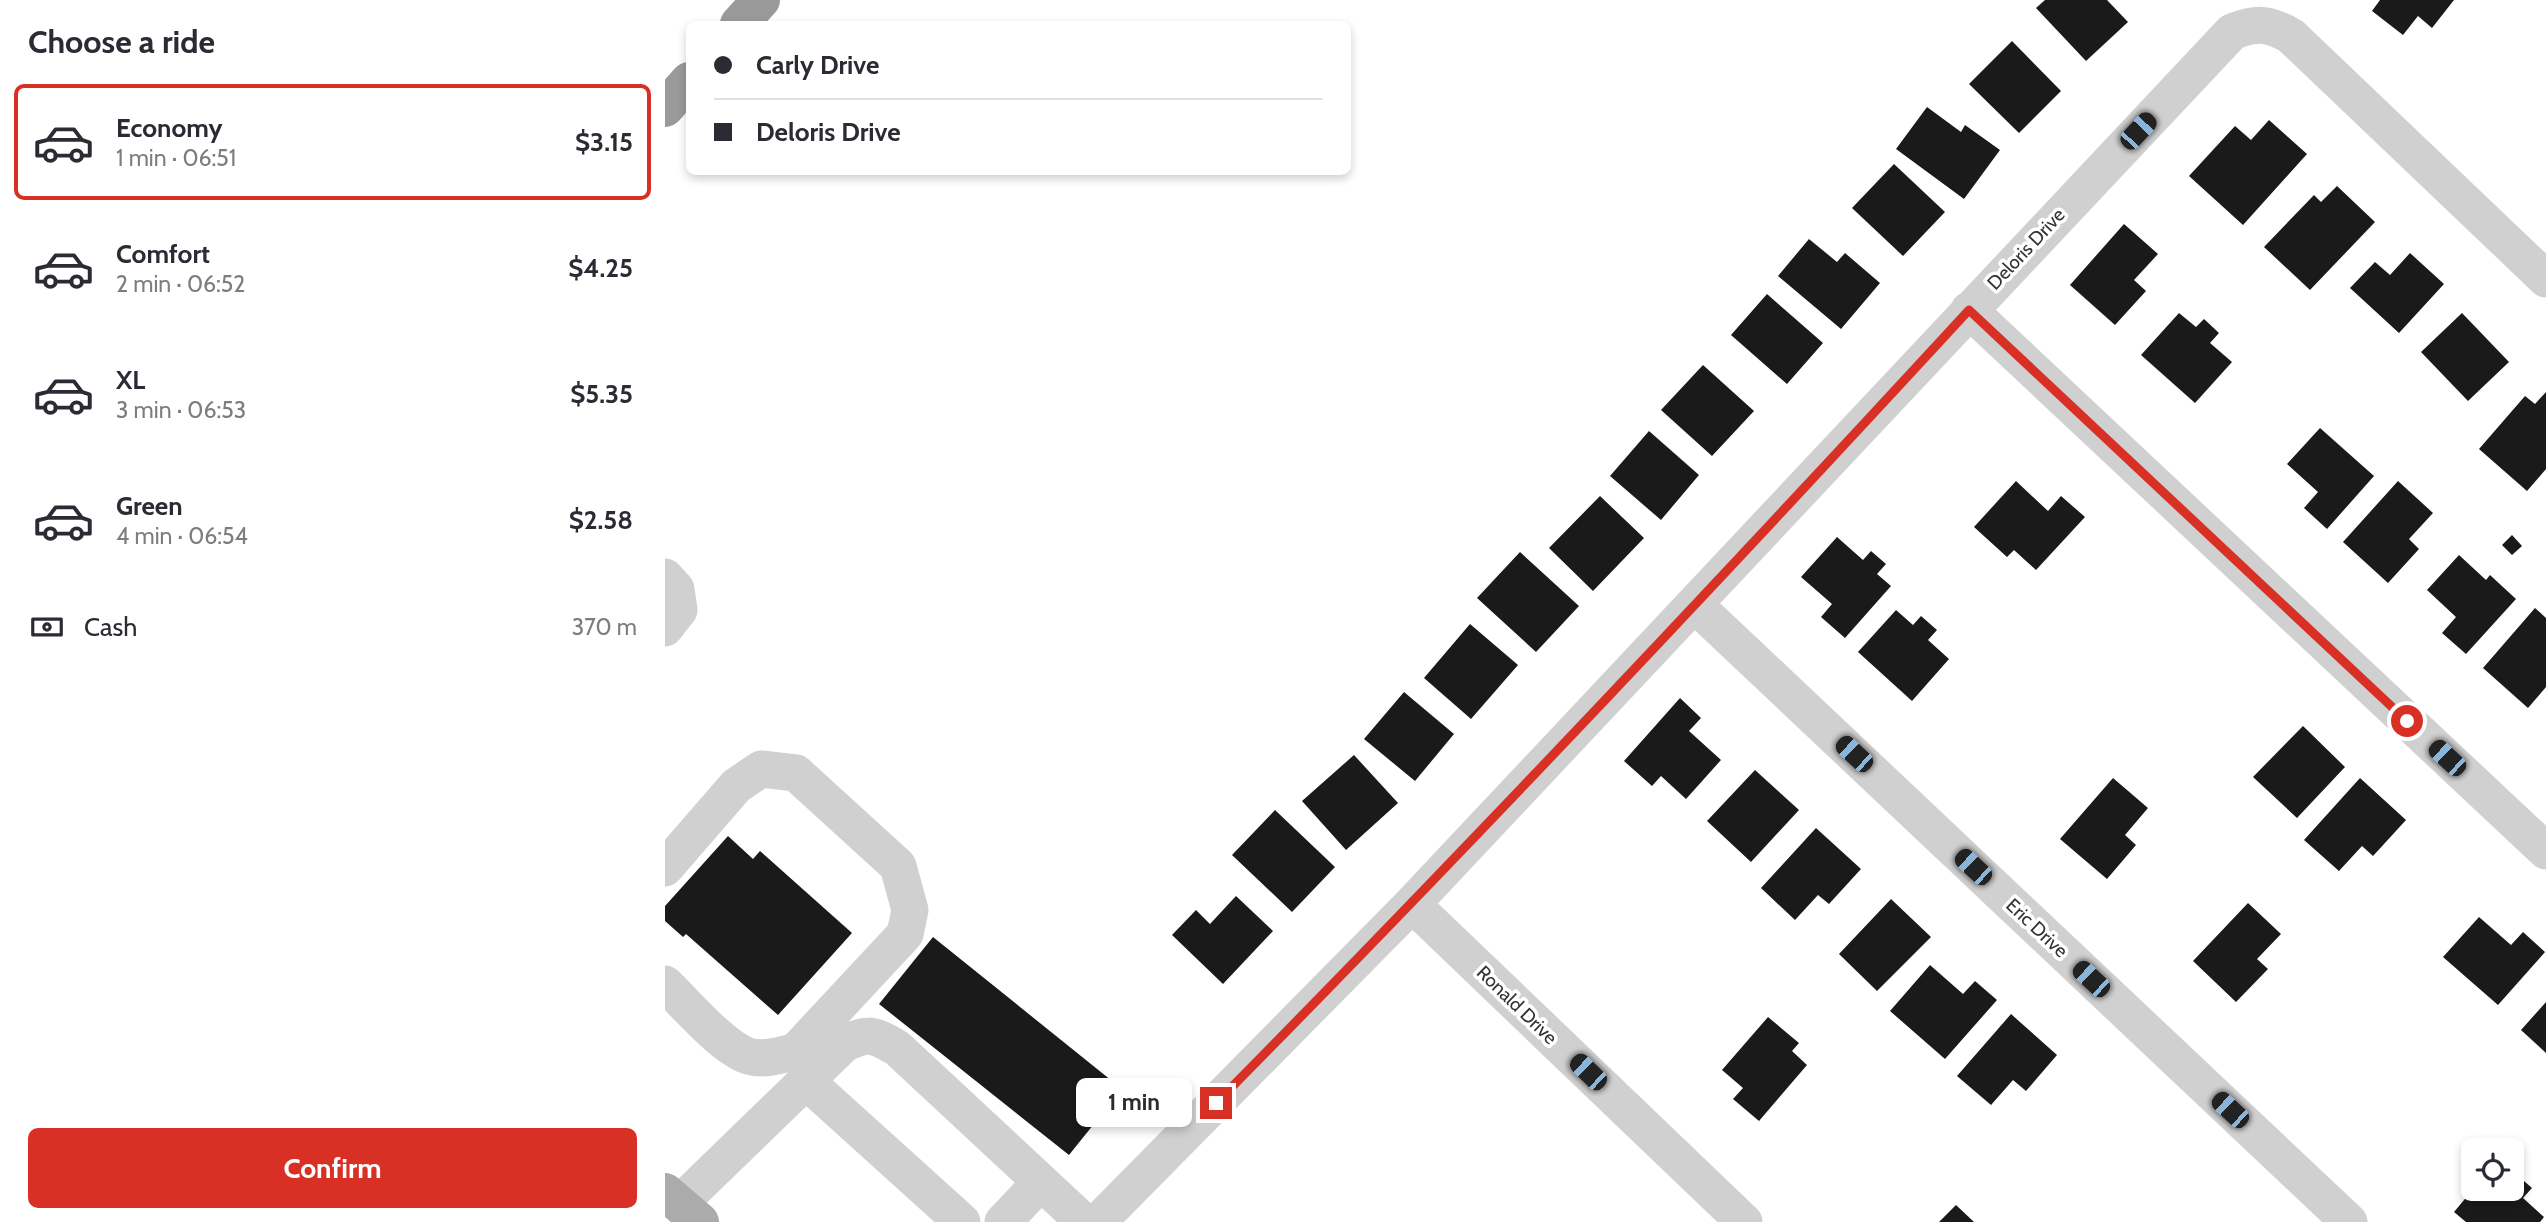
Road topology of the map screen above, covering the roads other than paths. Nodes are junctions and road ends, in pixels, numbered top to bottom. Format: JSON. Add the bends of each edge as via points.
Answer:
{"nodes":[{"id":1,"x":761,"y":0,"type":"edge"},
{"id":2,"x":742,"y":21,"type":"edge"},
{"id":3,"x":686,"y":84,"type":"edge"},
{"id":4,"x":665,"y":108,"type":"edge"},
{"id":5,"x":2546,"y":279,"type":"edge"},
{"id":6,"x":1969,"y":310,"type":"junction"},
{"id":7,"x":665,"y":577,"type":"edge"},
{"id":8,"x":1695,"y":605,"type":"junction"},
{"id":9,"x":665,"y":628,"type":"edge"},
{"id":10,"x":2546,"y":851,"type":"edge"},
{"id":11,"x":665,"y":868,"type":"edge"},
{"id":12,"x":1412,"y":904,"type":"junction"},
{"id":13,"x":665,"y":984,"type":"edge"},
{"id":14,"x":806,"y":1081,"type":"junction"},
{"id":15,"x":1041,"y":1182,"type":"junction"},
{"id":16,"x":682,"y":1206,"type":"edge"},
{"id":17,"x":962,"y":1222,"type":"edge"},
{"id":18,"x":1003,"y":1222,"type":"edge"},
{"id":19,"x":1084,"y":1222,"type":"edge"},
{"id":20,"x":1098,"y":1222,"type":"edge"},
{"id":21,"x":1744,"y":1222,"type":"edge"},
{"id":22,"x":2349,"y":1222,"type":"edge"}],
"edges":[{"from":1,"to":2,"type":"highway"},
{"from":3,"to":4,"type":"highway"},
{"from":5,"to":6,"type":"street","name":"Deloris Drive","via":[[2291,36],[2260,24],[2232,32]]},
{"from":6,"to":8,"type":"street","name":"Deloris Drive"},
{"from":6,"to":10,"type":"street"},
{"from":7,"to":9,"type":"street","via":[[676,589],[679,610]]},
{"from":8,"to":12,"type":"street","name":"Deloris Drive"},
{"from":8,"to":22,"type":"street","name":"Eric Drive"},
{"from":11,"to":13,"type":"street","via":[[736,786],[761,769],[796,774],[898,866],[910,910],[905,934],[796,1051],[750,1057],[732,1047]]},
{"from":12,"to":20,"type":"street","name":"Deloris Drive"},
{"from":12,"to":21,"type":"street","name":"Ronald Drive"},
{"from":14,"to":15,"type":"street","via":[[844,1044],[862,1035],[878,1037],[897,1048]]},
{"from":14,"to":16,"type":"street"},
{"from":14,"to":17,"type":"street"},
{"from":15,"to":18,"type":"street"},
{"from":15,"to":19,"type":"street"}]}
